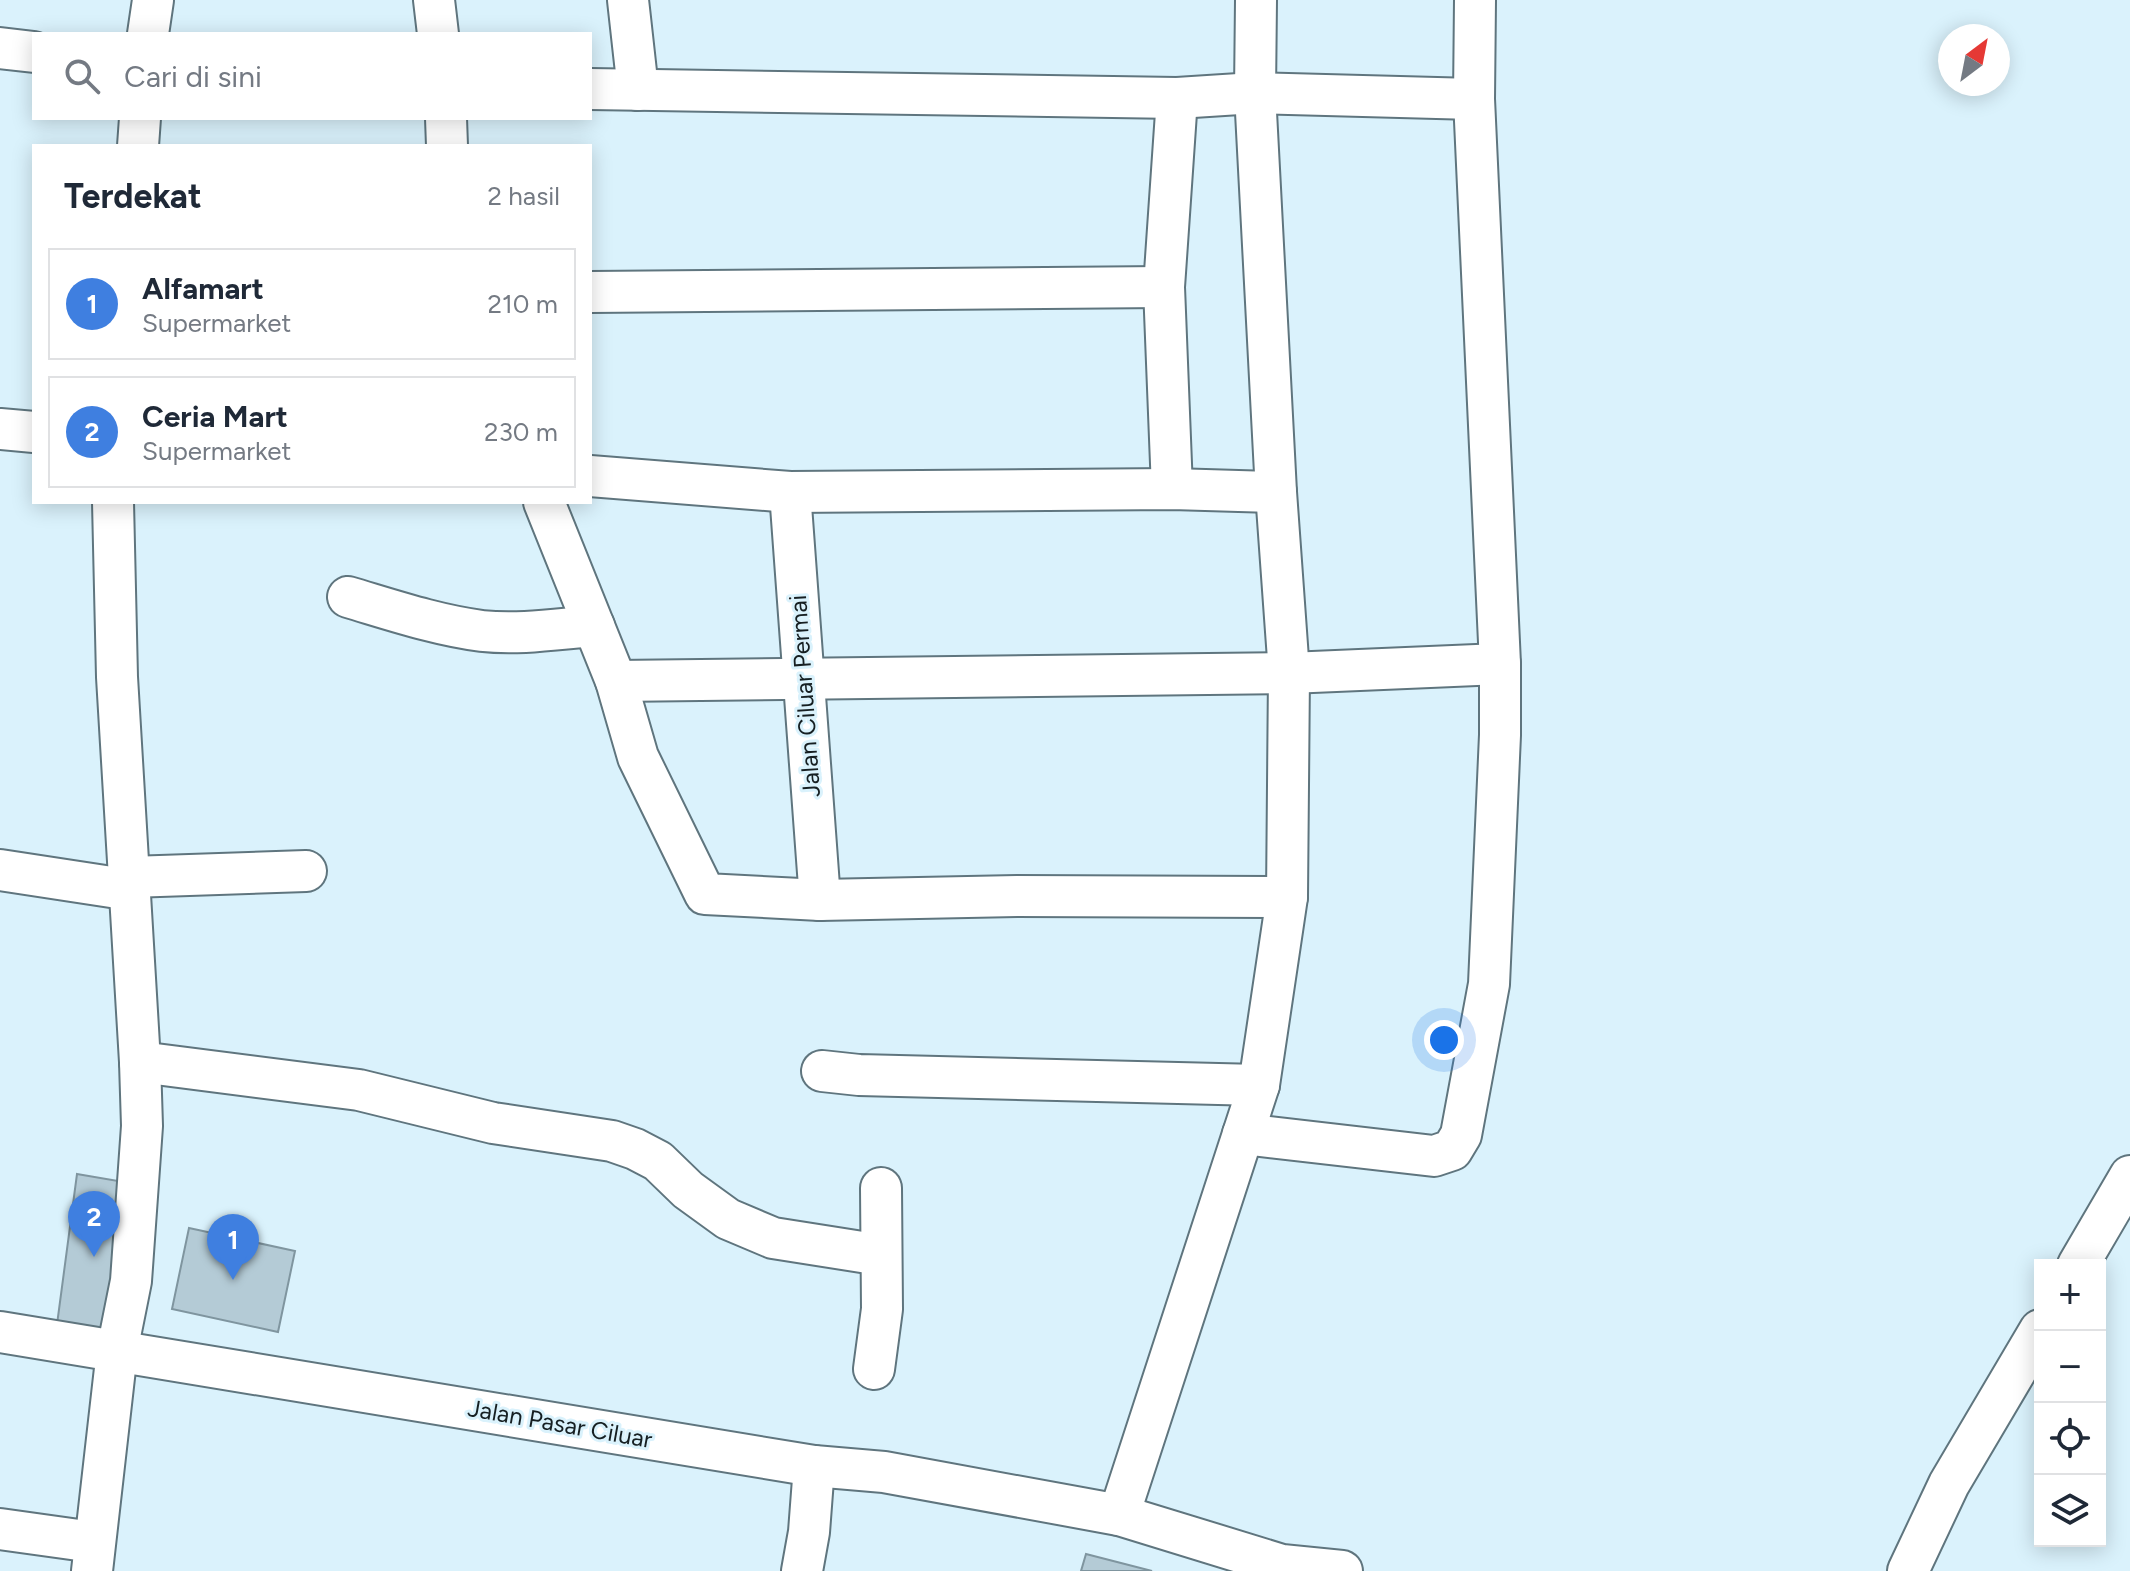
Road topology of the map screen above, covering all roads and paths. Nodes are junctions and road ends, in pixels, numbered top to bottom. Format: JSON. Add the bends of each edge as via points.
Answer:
{"nodes":[{"id":1,"x":153,"y":0,"type":"edge"},
{"id":2,"x":434,"y":0,"type":"edge"},
{"id":3,"x":628,"y":0,"type":"edge"},
{"id":4,"x":1256,"y":0,"type":"edge"},
{"id":5,"x":1475,"y":0,"type":"edge"},
{"id":6,"x":148,"y":32,"type":"edge"},
{"id":7,"x":438,"y":32,"type":"edge"},
{"id":8,"x":0,"y":48,"type":"edge"},
{"id":9,"x":32,"y":52,"type":"edge"},
{"id":10,"x":592,"y":89,"type":"edge"},
{"id":11,"x":638,"y":90,"type":"junction"},
{"id":12,"x":1255,"y":93,"type":"junction"},
{"id":13,"x":1177,"y":98,"type":"junction"},
{"id":14,"x":1474,"y":99,"type":"junction"},
{"id":15,"x":140,"y":120,"type":"edge"},
{"id":16,"x":446,"y":120,"type":"edge"},
{"id":17,"x":138,"y":144,"type":"edge"},
{"id":18,"x":447,"y":144,"type":"edge"},
{"id":19,"x":1164,"y":287,"type":"junction"},
{"id":20,"x":592,"y":292,"type":"edge"},
{"id":21,"x":0,"y":429,"type":"edge"},
{"id":22,"x":32,"y":432,"type":"edge"},
{"id":23,"x":592,"y":476,"type":"edge"},
{"id":24,"x":1172,"y":489,"type":"junction"},
{"id":25,"x":790,"y":492,"type":"junction"},
{"id":26,"x":1276,"y":492,"type":"junction"},
{"id":27,"x":113,"y":504,"type":"edge"},
{"id":28,"x":545,"y":504,"type":"edge"},
{"id":29,"x":348,"y":597,"type":"dead end"},
{"id":30,"x":594,"y":626,"type":"junction"},
{"id":31,"x":1500,"y":664,"type":"junction"},
{"id":32,"x":1289,"y":673,"type":"junction"},
{"id":33,"x":804,"y":680,"type":"junction"},
{"id":34,"x":616,"y":681,"type":"junction"},
{"id":35,"x":0,"y":870,"type":"edge"},
{"id":36,"x":306,"y":871,"type":"dead end"},
{"id":37,"x":131,"y":883,"type":"junction"},
{"id":38,"x":1287,"y":897,"type":"junction"},
{"id":39,"x":820,"y":900,"type":"junction"},
{"id":40,"x":140,"y":1062,"type":"junction"},
{"id":41,"x":822,"y":1071,"type":"dead end"},
{"id":42,"x":1259,"y":1085,"type":"junction"},
{"id":43,"x":1243,"y":1134,"type":"junction"},
{"id":44,"x":2130,"y":1176,"type":"edge"},
{"id":45,"x":881,"y":1188,"type":"dead end"},
{"id":46,"x":881,"y":1255,"type":"junction"},
{"id":47,"x":2082,"y":1259,"type":"edge"},
{"id":48,"x":2039,"y":1331,"type":"edge"},
{"id":49,"x":0,"y":1332,"type":"edge"},
{"id":50,"x":117,"y":1351,"type":"junction"},
{"id":51,"x":874,"y":1369,"type":"dead end"},
{"id":52,"x":814,"y":1466,"type":"junction"},
{"id":53,"x":1119,"y":1515,"type":"junction"},
{"id":54,"x":0,"y":1529,"type":"edge"},
{"id":55,"x":92,"y":1557,"type":"edge"},
{"id":56,"x":1283,"y":1568,"type":"edge"},
{"id":57,"x":802,"y":1571,"type":"edge"},
{"id":58,"x":1342,"y":1571,"type":"edge"},
{"id":59,"x":1908,"y":1571,"type":"edge"}],
"edges":[{"from":1,"to":6,"type":"street"},
{"from":2,"to":7,"type":"street"},
{"from":3,"to":11,"type":"street"},
{"from":4,"to":12,"type":"street"},
{"from":5,"to":14,"type":"street"},
{"from":8,"to":9,"type":"street"},
{"from":10,"to":11,"type":"street"},
{"from":11,"to":13,"type":"street"},
{"from":12,"to":13,"type":"street"},
{"from":12,"to":14,"type":"street"},
{"from":12,"to":26,"type":"street"},
{"from":13,"to":19,"type":"street"},
{"from":14,"to":31,"type":"street"},
{"from":15,"to":17,"type":"street"},
{"from":16,"to":18,"type":"street"},
{"from":19,"to":20,"type":"street"},
{"from":19,"to":24,"type":"street"},
{"from":21,"to":22,"type":"street"},
{"from":23,"to":25,"type":"street"},
{"from":24,"to":25,"type":"street"},
{"from":24,"to":26,"type":"street"},
{"from":25,"to":33,"type":"street","name":"Jalan Ciluar Permai"},
{"from":26,"to":32,"type":"street"},
{"from":27,"to":37,"type":"street","via":[[117,677]]},
{"from":28,"to":30,"type":"street"},
{"from":29,"to":30,"type":"street","via":[[484,631]]},
{"from":30,"to":34,"type":"street"},
{"from":31,"to":32,"type":"street"},
{"from":31,"to":43,"type":"street","via":[[1489,984],[1461,1135],[1452,1150],[1434,1156]]},
{"from":32,"to":33,"type":"street"},
{"from":32,"to":38,"type":"street"},
{"from":33,"to":34,"type":"street"},
{"from":33,"to":39,"type":"street","name":"Jalan Ciluar Permai"},
{"from":34,"to":39,"type":"street","via":[[638,757],[705,894]]},
{"from":35,"to":37,"type":"street"},
{"from":36,"to":37,"type":"street"},
{"from":37,"to":40,"type":"street"},
{"from":38,"to":39,"type":"street"},
{"from":38,"to":42,"type":"street"},
{"from":40,"to":46,"type":"street","via":[[359,1090],[493,1123],[612,1141],[658,1161],[728,1219],[773,1238]]},
{"from":40,"to":50,"type":"street","via":[[142,1126],[131,1281]]},
{"from":41,"to":42,"type":"street"},
{"from":42,"to":43,"type":"street"},
{"from":43,"to":53,"type":"street"},
{"from":44,"to":47,"type":"street"},
{"from":45,"to":46,"type":"street"},
{"from":46,"to":51,"type":"street","via":[[882,1309]]},
{"from":48,"to":59,"type":"street","via":[[1949,1484]]},
{"from":49,"to":50,"type":"street","name":"Jalan Pasar Ciluar"},
{"from":50,"to":52,"type":"street","name":"Jalan Pasar Ciluar"},
{"from":50,"to":55,"type":"street"},
{"from":52,"to":53,"type":"street","name":"Jalan Pasar Ciluar","via":[[884,1472]]},
{"from":52,"to":57,"type":"street"},
{"from":53,"to":56,"type":"street","name":"Jalan Pasar Ciluar"},
{"from":54,"to":55,"type":"street"},
{"from":56,"to":58,"type":"street","name":"Jalan Pasar Ciluar"}]}
